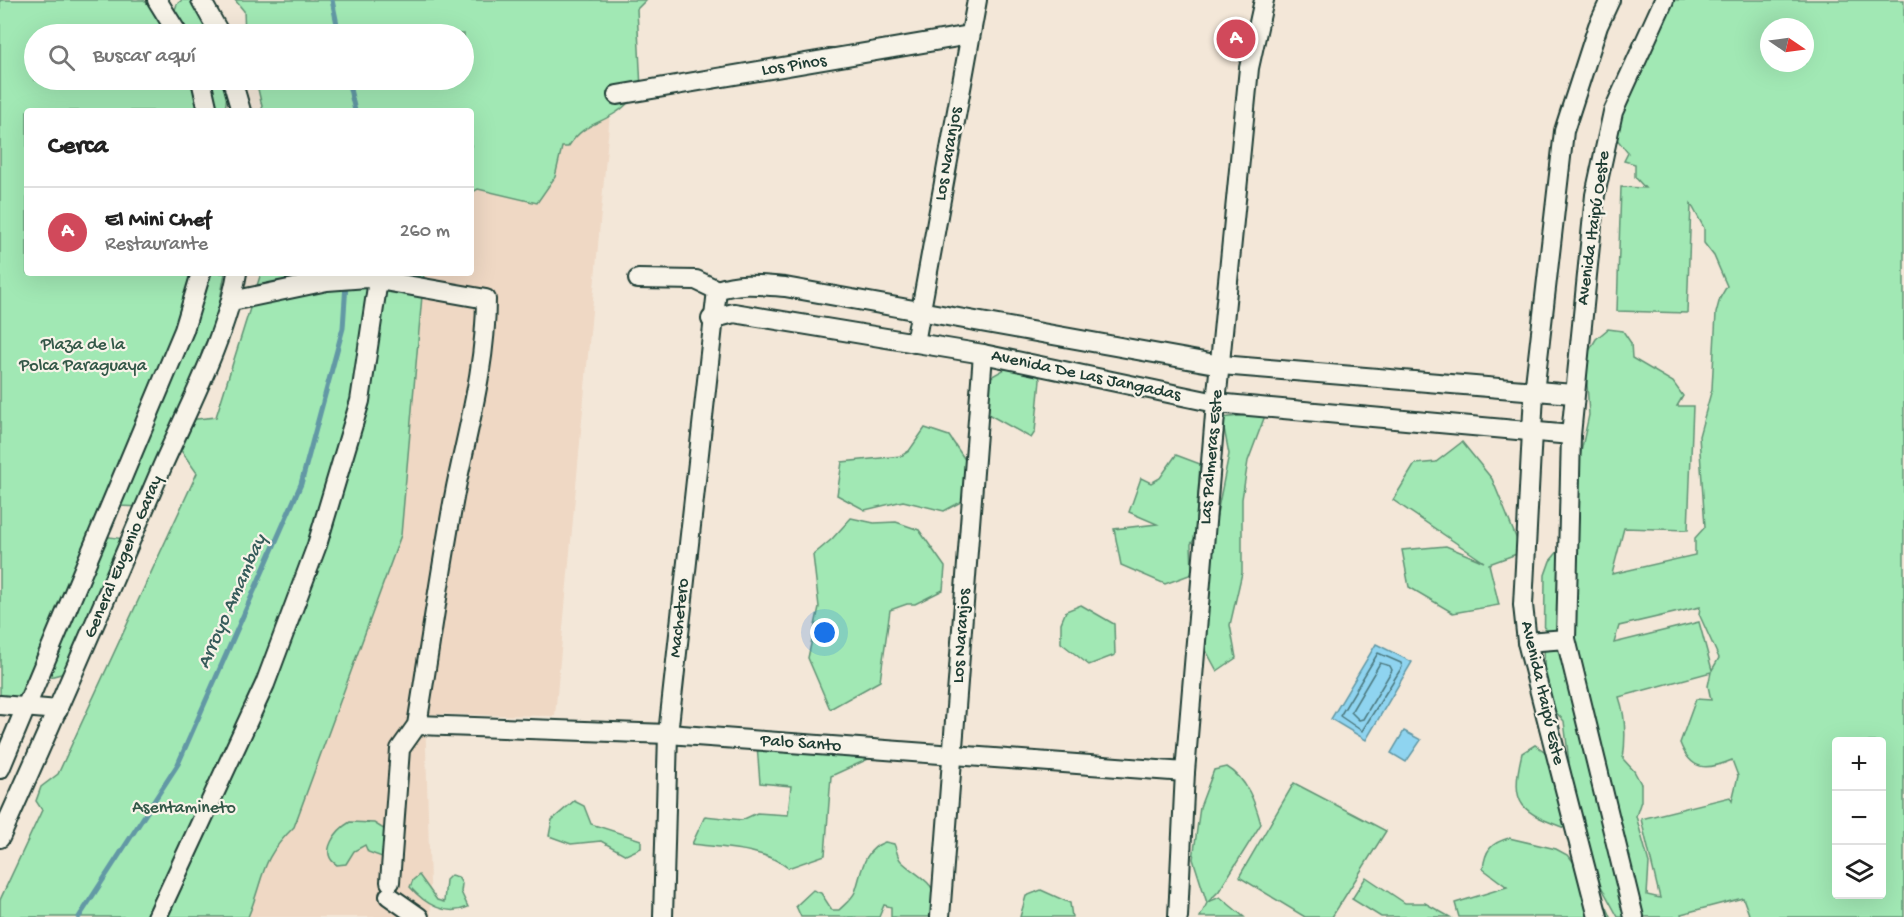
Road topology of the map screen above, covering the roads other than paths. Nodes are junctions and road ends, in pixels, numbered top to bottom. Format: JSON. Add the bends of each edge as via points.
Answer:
{"nodes":[{"id":1,"x":158,"y":0,"type":"edge"},
{"id":2,"x":201,"y":0,"type":"edge"},
{"id":3,"x":977,"y":0,"type":"edge"},
{"id":4,"x":1264,"y":0,"type":"edge"},
{"id":5,"x":1610,"y":0,"type":"edge"},
{"id":6,"x":1664,"y":0,"type":"edge"},
{"id":7,"x":172,"y":24,"type":"edge"},
{"id":8,"x":214,"y":24,"type":"edge"},
{"id":9,"x":970,"y":35,"type":"junction"},
{"id":10,"x":203,"y":90,"type":"edge"},
{"id":11,"x":235,"y":90,"type":"edge"},
{"id":12,"x":617,"y":95,"type":"dead end"},
{"id":13,"x":207,"y":108,"type":"edge"},
{"id":14,"x":240,"y":108,"type":"edge"},
{"id":15,"x":200,"y":276,"type":"edge"},
{"id":16,"x":236,"y":276,"type":"edge"},
{"id":17,"x":372,"y":279,"type":"junction"},
{"id":18,"x":638,"y":279,"type":"dead end"},
{"id":19,"x":717,"y":290,"type":"junction"},
{"id":20,"x":232,"y":301,"type":"junction"},
{"id":21,"x":922,"y":310,"type":"junction"},
{"id":22,"x":711,"y":319,"type":"junction"},
{"id":23,"x":915,"y":344,"type":"junction"},
{"id":24,"x":983,"y":354,"type":"junction"},
{"id":25,"x":1221,"y":365,"type":"junction"},
{"id":26,"x":1534,"y":393,"type":"junction"},
{"id":27,"x":1573,"y":394,"type":"junction"},
{"id":28,"x":1216,"y":403,"type":"junction"},
{"id":29,"x":1531,"y":431,"type":"junction"},
{"id":30,"x":1571,"y":435,"type":"junction"},
{"id":31,"x":1566,"y":639,"type":"junction"},
{"id":32,"x":1527,"y":642,"type":"junction"},
{"id":33,"x":0,"y":705,"type":"edge"},
{"id":34,"x":27,"y":707,"type":"junction"},
{"id":35,"x":58,"y":710,"type":"junction"},
{"id":36,"x":417,"y":725,"type":"junction"},
{"id":37,"x":668,"y":734,"type":"junction"},
{"id":38,"x":5,"y":748,"type":"edge"},
{"id":39,"x":39,"y":751,"type":"junction"},
{"id":40,"x":952,"y":756,"type":"junction"},
{"id":41,"x":0,"y":769,"type":"edge"},
{"id":42,"x":1185,"y":772,"type":"junction"},
{"id":43,"x":0,"y":838,"type":"edge"},
{"id":44,"x":157,"y":917,"type":"edge"},
{"id":45,"x":418,"y":917,"type":"edge"},
{"id":46,"x":663,"y":917,"type":"edge"},
{"id":47,"x":940,"y":917,"type":"edge"},
{"id":48,"x":1178,"y":917,"type":"edge"},
{"id":49,"x":1598,"y":917,"type":"edge"},
{"id":50,"x":1634,"y":917,"type":"edge"}],
"edges":[{"from":1,"to":7,"type":"street"},
{"from":2,"to":8,"type":"street"},
{"from":3,"to":9,"type":"street","name":"Los Naranjos"},
{"from":4,"to":25,"type":"street","name":"Las Palmeras Este","via":[[1249,68]]},
{"from":5,"to":26,"type":"street","via":[[1564,131]]},
{"from":6,"to":27,"type":"street","name":"Avenida Itaipú Oeste","via":[[1613,112],[1595,195]]},
{"from":9,"to":12,"type":"street","name":"Los Pinos"},
{"from":9,"to":21,"type":"street","name":"Los Naranjos"},
{"from":10,"to":13,"type":"street"},
{"from":11,"to":14,"type":"street"},
{"from":15,"to":34,"type":"street","name":"General Eugenio Garay","via":[[184,330]]},
{"from":16,"to":20,"type":"street","name":"General Eugenio Garay"},
{"from":17,"to":20,"type":"street","via":[[327,281]]},
{"from":17,"to":36,"type":"street","via":[[486,299],[484,350]]},
{"from":17,"to":44,"type":"street","via":[[360,401],[317,545],[265,684]]},
{"from":18,"to":19,"type":"street","via":[[696,280]]},
{"from":19,"to":21,"type":"street","name":"Avenida De Las Jangadas","via":[[733,284],[750,284]]},
{"from":19,"to":22,"type":"street","name":"Machetero"},
{"from":20,"to":35,"type":"street","name":"General Eugenio Garay"},
{"from":21,"to":23,"type":"street","name":"Los Naranjos"},
{"from":21,"to":25,"type":"street","name":"Avenida De Las Jangadas"},
{"from":22,"to":23,"type":"street","name":"Avenida De Las Jangadas","via":[[734,313]]},
{"from":22,"to":37,"type":"street","name":"Machetero"},
{"from":23,"to":24,"type":"street","name":"Avenida De Las Jangadas"},
{"from":24,"to":28,"type":"street","name":"Avenida De Las Jangadas"},
{"from":24,"to":40,"type":"street","name":"Los Naranjos"},
{"from":25,"to":26,"type":"street","name":"Avenida De Las Jangadas"},
{"from":25,"to":28,"type":"street","name":"Las Palmeras Este"},
{"from":26,"to":27,"type":"street","name":"Avenida De Las Jangadas"},
{"from":26,"to":29,"type":"street","name":"Avenida Itaipú Este"},
{"from":27,"to":30,"type":"street","name":"Avenida Itaipú Este"},
{"from":28,"to":29,"type":"street","name":"Avenida De Las Jangadas"},
{"from":28,"to":42,"type":"street","name":"Las Palmeras Este"},
{"from":29,"to":30,"type":"street","name":"Avenida De Las Jangadas"},
{"from":29,"to":32,"type":"street","name":"Avenida Itaipú Este","via":[[1523,605]]},
{"from":30,"to":31,"type":"street","name":"Avenida Itaipú Este"},
{"from":31,"to":32,"type":"street"},
{"from":31,"to":50,"type":"street","name":"Avenida Itaipú Este"},
{"from":32,"to":49,"type":"street","name":"Avenida Itaipú Este"},
{"from":33,"to":34,"type":"street"},
{"from":34,"to":35,"type":"street"},
{"from":34,"to":38,"type":"street","name":"General Eugenio Garay"},
{"from":35,"to":39,"type":"street","name":"General Eugenio Garay"},
{"from":36,"to":37,"type":"street","name":"Palo Santo"},
{"from":36,"to":45,"type":"street","via":[[400,749],[389,889]]},
{"from":37,"to":40,"type":"street","name":"Palo Santo"},
{"from":37,"to":46,"type":"street","name":"Machetero"},
{"from":38,"to":39,"type":"street"},
{"from":38,"to":41,"type":"street","name":"General Eugenio Garay"},
{"from":39,"to":43,"type":"street","name":"General Eugenio Garay"},
{"from":40,"to":42,"type":"street","name":"Palo Santo"},
{"from":40,"to":47,"type":"street","name":"Los Naranjos"},
{"from":42,"to":48,"type":"street","name":"Las Palmeras Este"}]}
